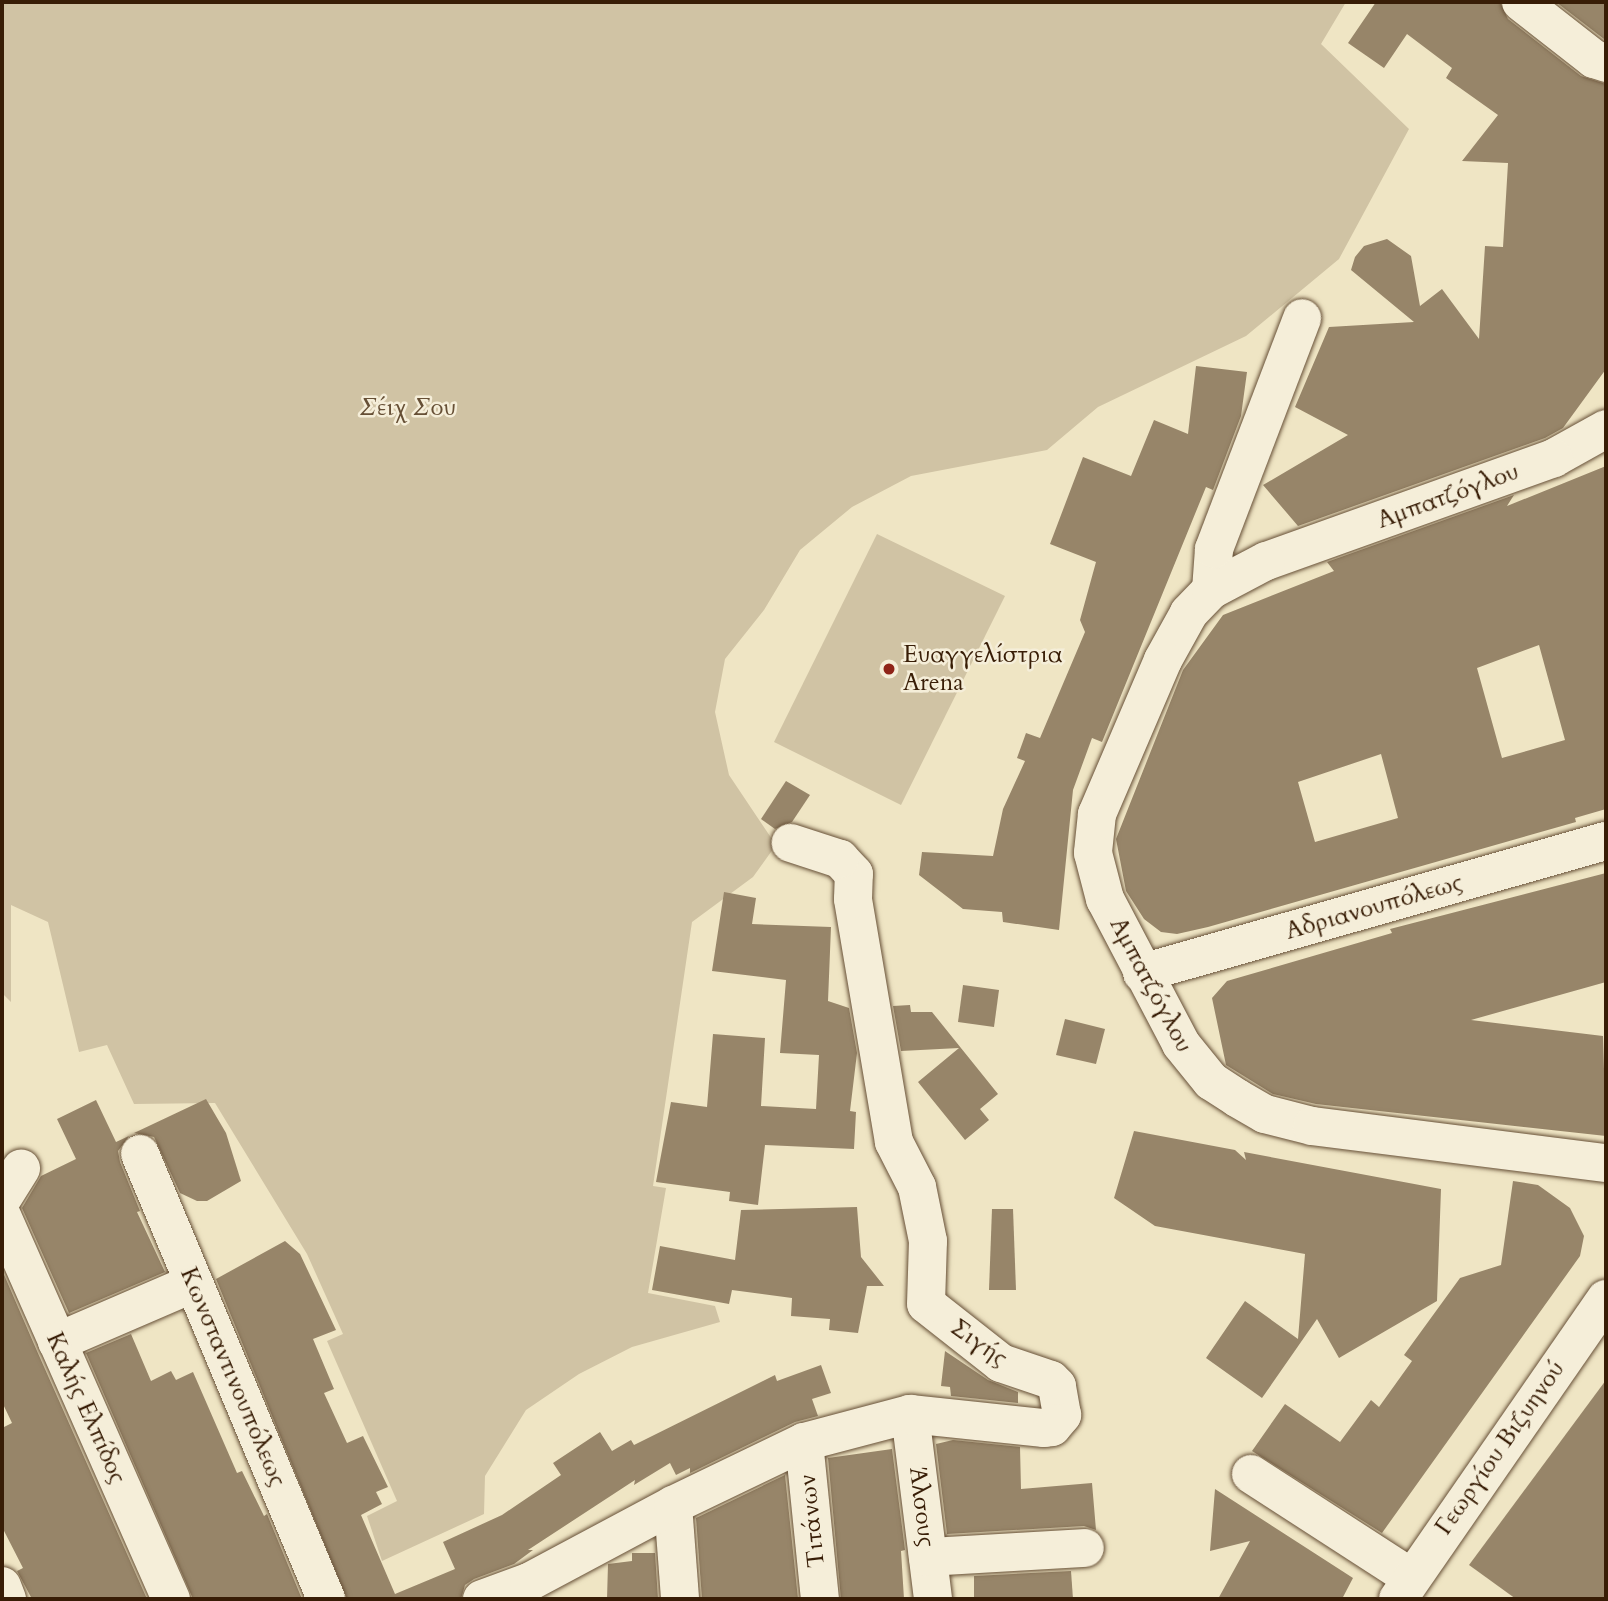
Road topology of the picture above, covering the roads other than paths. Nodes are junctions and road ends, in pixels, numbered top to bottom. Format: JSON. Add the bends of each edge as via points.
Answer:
{"nodes":[{"id":1,"x":1521,"y":2,"type":"edge"},
{"id":2,"x":1606,"y":63,"type":"edge"},
{"id":3,"x":1302,"y":318,"type":"dead end"},
{"id":4,"x":1606,"y":429,"type":"edge"},
{"id":5,"x":1211,"y":590,"type":"junction"},
{"id":6,"x":1606,"y":841,"type":"edge"},
{"id":7,"x":791,"y":844,"type":"dead end"},
{"id":8,"x":1142,"y":973,"type":"junction"},
{"id":9,"x":141,"y":1154,"type":"dead end"},
{"id":10,"x":1606,"y":1163,"type":"edge"},
{"id":11,"x":2,"y":1216,"type":"edge"},
{"id":12,"x":194,"y":1283,"type":"junction"},
{"id":13,"x":1606,"y":1299,"type":"edge"},
{"id":14,"x":57,"y":1342,"type":"junction"},
{"id":15,"x":910,"y":1414,"type":"junction"},
{"id":16,"x":804,"y":1442,"type":"junction"},
{"id":17,"x":1251,"y":1474,"type":"dead end"},
{"id":18,"x":673,"y":1505,"type":"junction"},
{"id":19,"x":1085,"y":1548,"type":"dead end"},
{"id":20,"x":928,"y":1557,"type":"junction"},
{"id":21,"x":2,"y":1586,"type":"edge"},
{"id":22,"x":1404,"y":1588,"type":"edge"},
{"id":23,"x":533,"y":1590,"type":"edge"},
{"id":24,"x":8,"y":1599,"type":"edge"},
{"id":25,"x":172,"y":1599,"type":"edge"},
{"id":26,"x":326,"y":1599,"type":"edge"},
{"id":27,"x":482,"y":1599,"type":"edge"},
{"id":28,"x":680,"y":1599,"type":"edge"},
{"id":29,"x":820,"y":1599,"type":"edge"},
{"id":30,"x":933,"y":1599,"type":"edge"}],
"edges":[{"from":1,"to":2,"type":"street"},
{"from":3,"to":5,"type":"street","via":[[1214,550]]},
{"from":4,"to":5,"type":"street","name":"Αμπατζόγλου","via":[[1554,458],[1266,561]]},
{"from":5,"to":8,"type":"street","name":"Αμπατζόγλου","via":[[1174,635],[1097,814],[1093,853],[1098,876]]},
{"from":6,"to":8,"type":"street","name":"Αδριανουπόλεως"},
{"from":7,"to":15,"type":"street","name":"Σιγής","via":[[840,859],[854,874],[853,899],[894,1142],[917,1187],[928,1241],[926,1304],[1001,1363],[1051,1380],[1062,1405],[1057,1422],[1044,1427]]},
{"from":8,"to":10,"type":"street","name":"Αμπατζόγλου","via":[[1194,1064],[1211,1081],[1265,1114],[1360,1134]]},
{"from":9,"to":12,"type":"street","name":"Κωνσταντινουπόλεως"},
{"from":11,"to":14,"type":"street","name":"Καλής Ελπίδος"},
{"from":12,"to":14,"type":"street"},
{"from":12,"to":26,"type":"street","name":"Κωνσταντινουπόλεως"},
{"from":13,"to":22,"type":"street","name":"Γεωργίου Βιζυηνού"},
{"from":14,"to":25,"type":"street","name":"Καλής Ελπίδος"},
{"from":15,"to":16,"type":"street","name":"Σιγής"},
{"from":15,"to":20,"type":"street","name":"Άλσους"},
{"from":16,"to":18,"type":"street","name":"Σιγής"},
{"from":16,"to":29,"type":"street","name":"Τιτάνων"},
{"from":17,"to":22,"type":"street"},
{"from":18,"to":23,"type":"street","name":"Σιγής"},
{"from":18,"to":28,"type":"street"},
{"from":19,"to":20,"type":"street"},
{"from":20,"to":30,"type":"street","name":"Άλσους"},
{"from":21,"to":24,"type":"street"},
{"from":23,"to":27,"type":"street","name":"Σιγής"}]}
